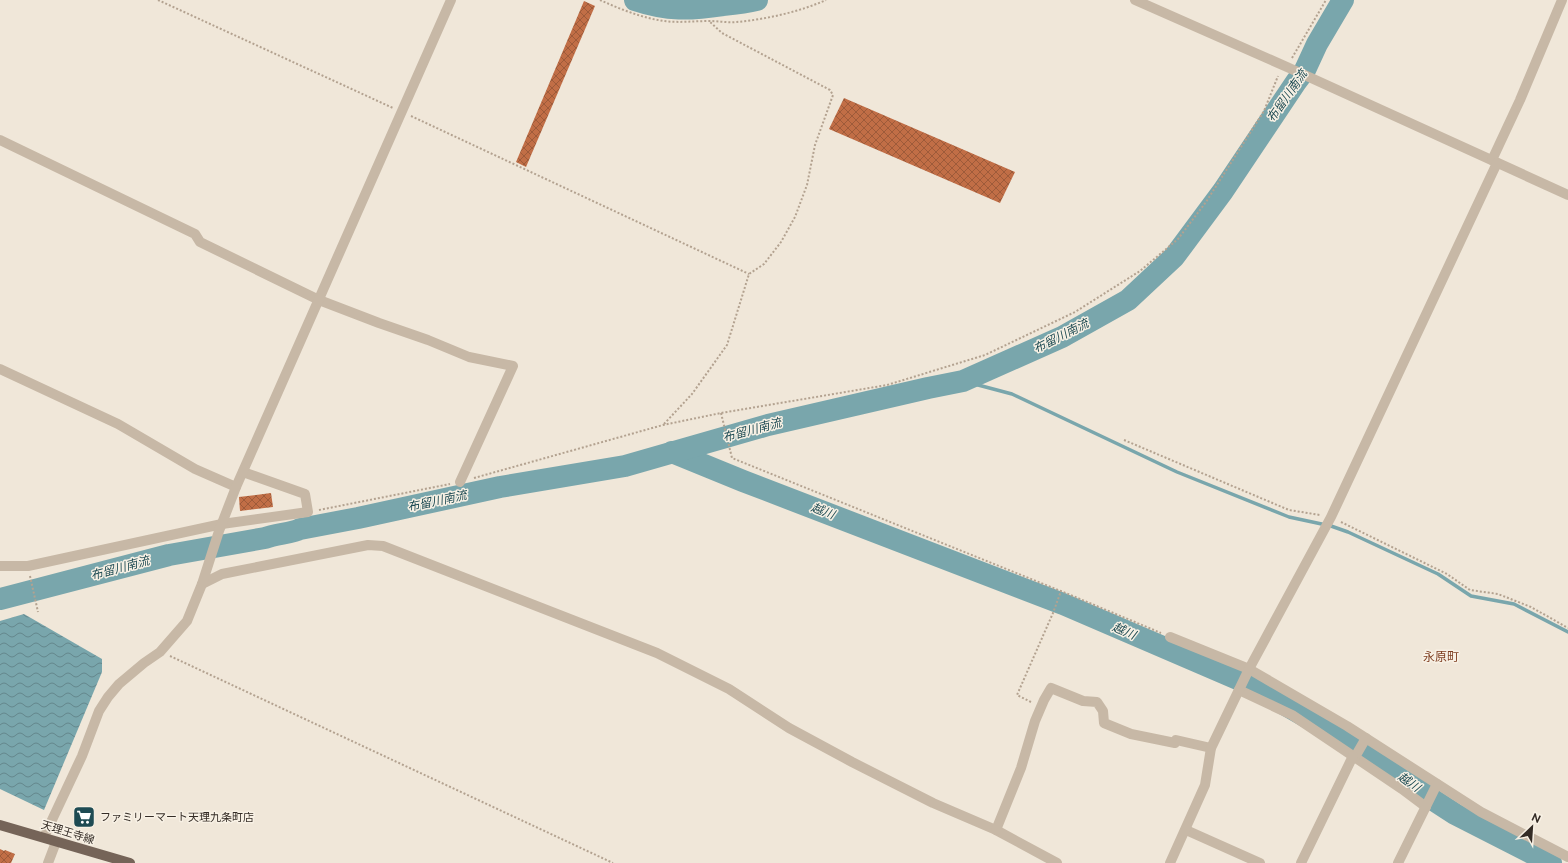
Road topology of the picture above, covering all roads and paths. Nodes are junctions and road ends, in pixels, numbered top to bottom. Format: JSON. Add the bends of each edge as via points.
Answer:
{"nodes":[{"id":1,"x":158,"y":0,"type":"edge"},
{"id":2,"x":452,"y":0,"type":"edge"},
{"id":3,"x":600,"y":0,"type":"edge"},
{"id":4,"x":826,"y":0,"type":"edge"},
{"id":5,"x":1135,"y":0,"type":"edge"},
{"id":6,"x":1326,"y":0,"type":"edge"},
{"id":7,"x":1562,"y":0,"type":"edge"},
{"id":8,"x":709,"y":21,"type":"junction"},
{"id":9,"x":1285,"y":66,"type":"junction"},
{"id":10,"x":402,"y":112,"type":"junction"},
{"id":11,"x":0,"y":140,"type":"edge"},
{"id":12,"x":1495,"y":161,"type":"junction"},
{"id":13,"x":1568,"y":195,"type":"edge"},
{"id":14,"x":749,"y":274,"type":"junction"},
{"id":15,"x":319,"y":300,"type":"junction"},
{"id":16,"x":0,"y":368,"type":"edge"},
{"id":17,"x":721,"y":413,"type":"junction"},
{"id":18,"x":663,"y":425,"type":"junction"},
{"id":19,"x":1124,"y":440,"type":"dead end"},
{"id":20,"x":243,"y":472,"type":"junction"},
{"id":21,"x":460,"y":482,"type":"junction"},
{"id":22,"x":236,"y":487,"type":"junction"},
{"id":23,"x":308,"y":512,"type":"junction"},
{"id":24,"x":1331,"y":517,"type":"junction"},
{"id":25,"x":220,"y":528,"type":"junction"},
{"id":26,"x":0,"y":566,"type":"edge"},
{"id":27,"x":29,"y":571,"type":"dead end"},
{"id":28,"x":203,"y":579,"type":"junction"},
{"id":29,"x":1062,"y":591,"type":"junction"},
{"id":30,"x":38,"y":612,"type":"dead end"},
{"id":31,"x":1568,"y":628,"type":"edge"},
{"id":32,"x":1170,"y":637,"type":"joint"},
{"id":33,"x":160,"y":652,"type":"junction"},
{"id":34,"x":1249,"y":669,"type":"junction"},
{"id":35,"x":1239,"y":690,"type":"junction"},
{"id":36,"x":1041,"y":707,"type":"junction"},
{"id":37,"x":1366,"y":738,"type":"junction"},
{"id":38,"x":1211,"y":748,"type":"junction"},
{"id":39,"x":1354,"y":757,"type":"junction"},
{"id":40,"x":1437,"y":784,"type":"junction"},
{"id":41,"x":1426,"y":807,"type":"junction"},
{"id":42,"x":0,"y":825,"type":"edge"},
{"id":43,"x":996,"y":830,"type":"junction"},
{"id":44,"x":1186,"y":830,"type":"junction"},
{"id":45,"x":44,"y":837,"type":"junction"},
{"id":46,"x":56,"y":842,"type":"junction"},
{"id":47,"x":1568,"y":857,"type":"edge"},
{"id":48,"x":48,"y":863,"type":"edge"},
{"id":49,"x":130,"y":863,"type":"edge"},
{"id":50,"x":613,"y":863,"type":"edge"},
{"id":51,"x":1056,"y":863,"type":"edge"},
{"id":52,"x":1170,"y":863,"type":"edge"},
{"id":53,"x":1260,"y":863,"type":"edge"},
{"id":54,"x":1301,"y":863,"type":"edge"},
{"id":55,"x":1398,"y":863,"type":"edge"}],
"edges":[{"from":1,"to":10,"type":"path"},
{"from":2,"to":10,"type":"street"},
{"from":3,"to":8,"type":"path","via":[[640,16],[664,21]]},
{"from":4,"to":8,"type":"path","via":[[767,18],[736,22]]},
{"from":5,"to":9,"type":"street"},
{"from":6,"to":9,"type":"path"},
{"from":7,"to":12,"type":"street"},
{"from":8,"to":14,"type":"path","via":[[722,33],[830,90],[833,95],[815,145],[807,185],[795,217],[764,264]]},
{"from":9,"to":12,"type":"street"},
{"from":9,"to":17,"type":"path","via":[[1264,111],[1206,202],[1178,239],[1140,271],[1082,308],[985,355],[886,385]]},
{"from":10,"to":14,"type":"path"},
{"from":10,"to":15,"type":"street"},
{"from":11,"to":15,"type":"street","via":[[196,234],[200,242]]},
{"from":12,"to":13,"type":"street"},
{"from":12,"to":24,"type":"street"},
{"from":14,"to":18,"type":"path","via":[[727,345],[692,394]]},
{"from":15,"to":20,"type":"street"},
{"from":15,"to":21,"type":"street","via":[[469,357],[513,366]]},
{"from":16,"to":22,"type":"street","via":[[118,424],[195,469]]},
{"from":17,"to":18,"type":"path"},
{"from":17,"to":29,"type":"path","via":[[732,458]]},
{"from":18,"to":21,"type":"path"},
{"from":19,"to":24,"type":"path","via":[[1289,510]]},
{"from":20,"to":22,"type":"street"},
{"from":20,"to":23,"type":"street","via":[[305,494]]},
{"from":21,"to":23,"type":"path"},
{"from":22,"to":25,"type":"street"},
{"from":23,"to":25,"type":"street"},
{"from":24,"to":31,"type":"path","via":[[1447,574],[1470,590],[1498,594],[1531,607]]},
{"from":24,"to":34,"type":"street"},
{"from":25,"to":26,"type":"street","via":[[28,566]]},
{"from":25,"to":28,"type":"street"},
{"from":27,"to":30,"type":"path"},
{"from":28,"to":33,"type":"street","via":[[188,621]]},
{"from":28,"to":43,"type":"street","via":[[368,544],[382,546],[657,653],[729,689],[789,728],[852,762],[932,803]]},
{"from":29,"to":32,"type":"path"},
{"from":29,"to":36,"type":"path","via":[[1017,695]]},
{"from":32,"to":34,"type":"street"},
{"from":33,"to":45,"type":"street","via":[[119,684],[99,711],[82,756]]},
{"from":33,"to":50,"type":"path"},
{"from":34,"to":35,"type":"street"},
{"from":34,"to":37,"type":"street"},
{"from":35,"to":38,"type":"street"},
{"from":35,"to":39,"type":"street","via":[[1292,715]]},
{"from":36,"to":38,"type":"street","via":[[1051,688],[1083,701],[1097,702],[1103,711],[1104,723],[1131,734]]},
{"from":36,"to":43,"type":"street","via":[[1021,768]]},
{"from":37,"to":39,"type":"street"},
{"from":37,"to":40,"type":"street"},
{"from":38,"to":44,"type":"street","via":[[1205,785]]},
{"from":39,"to":41,"type":"street"},
{"from":39,"to":54,"type":"street"},
{"from":40,"to":41,"type":"street"},
{"from":40,"to":47,"type":"street","via":[[1481,812]]},
{"from":41,"to":55,"type":"street"},
{"from":42,"to":45,"type":"main road","name":"天理王寺線"},
{"from":43,"to":51,"type":"street"},
{"from":44,"to":52,"type":"street"},
{"from":44,"to":53,"type":"street"},
{"from":45,"to":46,"type":"main road","name":"天理王寺線"},
{"from":46,"to":48,"type":"street"},
{"from":46,"to":49,"type":"main road","name":"天理王寺線"}]}
